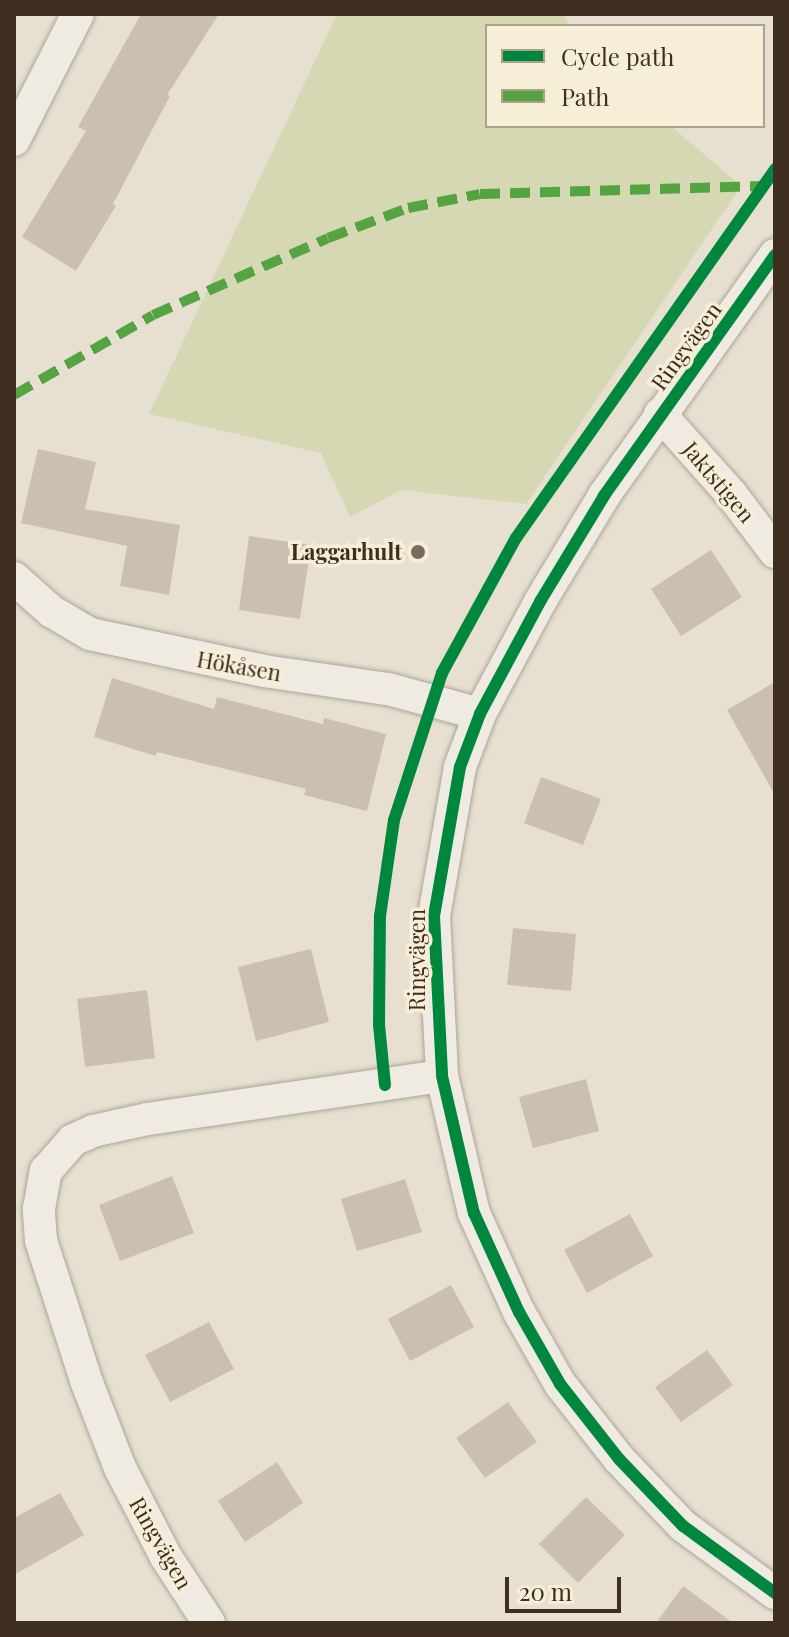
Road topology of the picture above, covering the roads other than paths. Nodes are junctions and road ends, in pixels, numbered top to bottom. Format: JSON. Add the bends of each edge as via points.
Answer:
{"nodes":[{"id":1,"x":78,"y":14,"type":"edge"},
{"id":2,"x":14,"y":140,"type":"edge"},
{"id":3,"x":775,"y":255,"type":"edge"},
{"id":4,"x":660,"y":414,"type":"junction"},
{"id":5,"x":775,"y":552,"type":"edge"},
{"id":6,"x":14,"y":578,"type":"edge"},
{"id":7,"x":480,"y":714,"type":"junction"},
{"id":8,"x":442,"y":1076,"type":"junction"},
{"id":9,"x":775,"y":1593,"type":"edge"},
{"id":10,"x":209,"y":1623,"type":"edge"}],
"edges":[{"from":1,"to":2,"type":"street"},
{"from":3,"to":4,"type":"street","name":"Ringvägen"},
{"from":4,"to":5,"type":"street","name":"Jaktstigen"},
{"from":4,"to":7,"type":"street","name":"Ringvägen","via":[[541,600]]},
{"from":6,"to":7,"type":"street","name":"Hökåsen","via":[[51,611],[90,634],[264,671],[388,689]]},
{"from":7,"to":8,"type":"street","name":"Ringvägen","via":[[460,767],[434,916]]},
{"from":8,"to":9,"type":"street","name":"Ringvägen","via":[[474,1213],[519,1312],[560,1384],[619,1459],[683,1526]]},
{"from":8,"to":10,"type":"street","name":"Ringvägen","via":[[93,1131],[73,1140],[46,1171],[39,1209],[41,1241],[87,1383],[120,1468],[166,1557]]}]}
